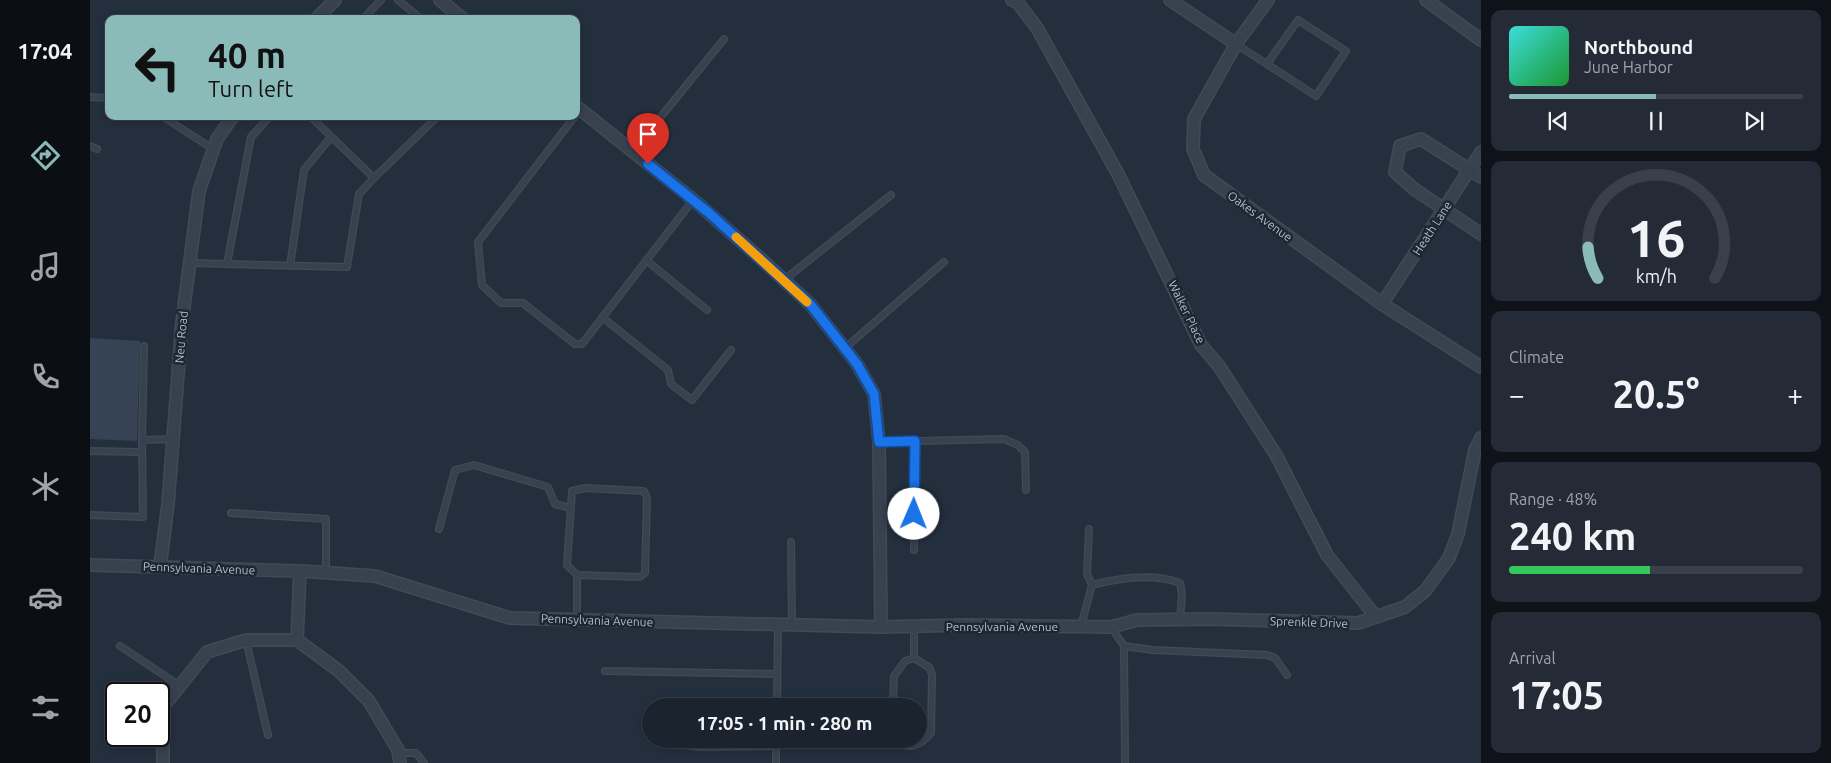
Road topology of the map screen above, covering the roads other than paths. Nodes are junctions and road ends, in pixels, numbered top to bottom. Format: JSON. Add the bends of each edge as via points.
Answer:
{"nodes":[{"id":1,"x":335,"y":0,"type":"edge"},
{"id":2,"x":381,"y":0,"type":"edge"},
{"id":3,"x":398,"y":0,"type":"edge"},
{"id":4,"x":440,"y":0,"type":"edge"},
{"id":5,"x":1012,"y":0,"type":"edge"},
{"id":6,"x":1170,"y":0,"type":"edge"},
{"id":7,"x":1268,"y":0,"type":"edge"},
{"id":8,"x":1426,"y":0,"type":"edge"},
{"id":9,"x":320,"y":15,"type":"edge"},
{"id":10,"x":367,"y":15,"type":"edge"},
{"id":11,"x":416,"y":15,"type":"edge"},
{"id":12,"x":458,"y":15,"type":"edge"},
{"id":13,"x":724,"y":39,"type":"dead end"},
{"id":14,"x":1481,"y":40,"type":"edge"},
{"id":15,"x":1236,"y":44,"type":"junction"},
{"id":16,"x":1267,"y":64,"type":"junction"},
{"id":17,"x":90,"y":97,"type":"edge"},
{"id":18,"x":105,"y":98,"type":"edge"},
{"id":19,"x":580,"y":114,"type":"edge"},
{"id":20,"x":168,"y":120,"type":"edge"},
{"id":21,"x":230,"y":120,"type":"edge"},
{"id":22,"x":266,"y":120,"type":"edge"},
{"id":23,"x":314,"y":120,"type":"edge"},
{"id":24,"x":434,"y":120,"type":"edge"},
{"id":25,"x":571,"y":120,"type":"edge"},
{"id":26,"x":330,"y":137,"type":"junction"},
{"id":27,"x":90,"y":146,"type":"edge"},
{"id":28,"x":97,"y":149,"type":"dead end"},
{"id":29,"x":213,"y":149,"type":"junction"},
{"id":30,"x":634,"y":151,"type":"junction"},
{"id":31,"x":1481,"y":152,"type":"edge"},
{"id":32,"x":1469,"y":169,"type":"junction"},
{"id":33,"x":1481,"y":177,"type":"edge"},
{"id":34,"x":374,"y":178,"type":"junction"},
{"id":35,"x":891,"y":195,"type":"dead end"},
{"id":36,"x":693,"y":200,"type":"junction"},
{"id":37,"x":1444,"y":209,"type":"junction"},
{"id":38,"x":1481,"y":234,"type":"edge"},
{"id":39,"x":646,"y":260,"type":"junction"},
{"id":40,"x":190,"y":262,"type":"junction"},
{"id":41,"x":944,"y":262,"type":"dead end"},
{"id":42,"x":227,"y":264,"type":"junction"},
{"id":43,"x":290,"y":266,"type":"junction"},
{"id":44,"x":784,"y":280,"type":"junction"},
{"id":45,"x":1382,"y":304,"type":"junction"},
{"id":46,"x":707,"y":310,"type":"dead end"},
{"id":47,"x":602,"y":317,"type":"junction"},
{"id":48,"x":144,"y":346,"type":"dead end"},
{"id":49,"x":845,"y":348,"type":"junction"},
{"id":50,"x":731,"y":350,"type":"dead end"},
{"id":51,"x":1481,"y":367,"type":"edge"},
{"id":52,"x":1481,"y":438,"type":"edge"},
{"id":53,"x":173,"y":439,"type":"junction"},
{"id":54,"x":142,"y":440,"type":"junction"},
{"id":55,"x":915,"y":441,"type":"junction"},
{"id":56,"x":879,"y":442,"type":"junction"},
{"id":57,"x":90,"y":451,"type":"edge"},
{"id":58,"x":1478,"y":451,"type":"edge"},
{"id":59,"x":141,"y":452,"type":"junction"},
{"id":60,"x":1026,"y":490,"type":"dead end"},
{"id":61,"x":571,"y":508,"type":"junction"},
{"id":62,"x":231,"y":512,"type":"dead end"},
{"id":63,"x":90,"y":515,"type":"edge"},
{"id":64,"x":439,"y":529,"type":"dead end"},
{"id":65,"x":1089,"y":529,"type":"dead end"},
{"id":66,"x":791,"y":542,"type":"dead end"},
{"id":67,"x":914,"y":550,"type":"dead end"},
{"id":68,"x":90,"y":565,"type":"edge"},
{"id":69,"x":160,"y":566,"type":"junction"},
{"id":70,"x":300,"y":571,"type":"junction"},
{"id":71,"x":326,"y":573,"type":"junction"},
{"id":72,"x":577,"y":575,"type":"junction"},
{"id":73,"x":1092,"y":585,"type":"junction"},
{"id":74,"x":1376,"y":617,"type":"junction"},
{"id":75,"x":1180,"y":619,"type":"junction"},
{"id":76,"x":577,"y":620,"type":"junction"},
{"id":77,"x":778,"y":625,"type":"junction"},
{"id":78,"x":792,"y":625,"type":"junction"},
{"id":79,"x":1081,"y":626,"type":"junction"},
{"id":80,"x":880,"y":627,"type":"junction"},
{"id":81,"x":914,"y":627,"type":"junction"},
{"id":82,"x":1111,"y":627,"type":"junction"},
{"id":83,"x":246,"y":640,"type":"junction"},
{"id":84,"x":297,"y":640,"type":"junction"},
{"id":85,"x":120,"y":646,"type":"dead end"},
{"id":86,"x":1124,"y":646,"type":"junction"},
{"id":87,"x":914,"y":658,"type":"junction"},
{"id":88,"x":605,"y":672,"type":"dead end"},
{"id":89,"x":777,"y":674,"type":"junction"},
{"id":90,"x":1287,"y":675,"type":"dead end"},
{"id":91,"x":180,"y":686,"type":"junction"},
{"id":92,"x":777,"y":698,"type":"edge"},
{"id":93,"x":893,"y":698,"type":"edge"},
{"id":94,"x":268,"y":735,"type":"dead end"},
{"id":95,"x":927,"y":737,"type":"edge"},
{"id":96,"x":776,"y":748,"type":"edge"},
{"id":97,"x":399,"y":758,"type":"edge"},
{"id":98,"x":1125,"y":762,"type":"dead end"},
{"id":99,"x":163,"y":763,"type":"edge"},
{"id":100,"x":424,"y":763,"type":"edge"},
{"id":101,"x":776,"y":763,"type":"edge"}],
"edges":[{"from":1,"to":9,"type":"street"},
{"from":2,"to":10,"type":"lane"},
{"from":3,"to":11,"type":"lane"},
{"from":4,"to":12,"type":"street"},
{"from":5,"to":74,"type":"street","name":"Walker Place","via":[[1037,28],[1118,174],[1202,344],[1276,455],[1327,555]]},
{"from":6,"to":15,"type":"street"},
{"from":7,"to":15,"type":"street","name":"Oakes Avenue"},
{"from":8,"to":14,"type":"street"},
{"from":13,"to":30,"type":"lane"},
{"from":15,"to":16,"type":"lane"},
{"from":15,"to":45,"type":"street","name":"Oakes Avenue","via":[[1194,119],[1193,149],[1204,175]]},
{"from":16,"to":16,"type":"lane","via":[[1316,96],[1346,51],[1298,20]]},
{"from":17,"to":18,"type":"lane"},
{"from":19,"to":30,"type":"street"},
{"from":20,"to":29,"type":"lane"},
{"from":21,"to":29,"type":"street","name":"Neu Road"},
{"from":22,"to":42,"type":"lane","via":[[251,137]]},
{"from":23,"to":26,"type":"lane"},
{"from":24,"to":34,"type":"lane"},
{"from":25,"to":47,"type":"lane","via":[[478,242],[482,285],[501,302],[523,303],[574,344],[582,344]]},
{"from":26,"to":34,"type":"lane"},
{"from":26,"to":43,"type":"lane","via":[[304,170]]},
{"from":27,"to":28,"type":"lane"},
{"from":29,"to":40,"type":"street","name":"Neu Road","via":[[199,191]]},
{"from":30,"to":36,"type":"street"},
{"from":31,"to":32,"type":"street","name":"Heath Lane"},
{"from":32,"to":33,"type":"street"},
{"from":32,"to":37,"type":"street","name":"Heath Lane"},
{"from":32,"to":37,"type":"street","via":[[1421,138],[1400,146],[1395,172]]},
{"from":34,"to":43,"type":"lane","via":[[359,194],[347,267]]},
{"from":35,"to":44,"type":"lane"},
{"from":36,"to":39,"type":"lane"},
{"from":36,"to":44,"type":"street"},
{"from":37,"to":38,"type":"street"},
{"from":37,"to":45,"type":"street","name":"Heath Lane"},
{"from":39,"to":46,"type":"lane"},
{"from":39,"to":47,"type":"lane"},
{"from":40,"to":42,"type":"lane"},
{"from":40,"to":53,"type":"street","name":"Neu Road"},
{"from":41,"to":49,"type":"lane"},
{"from":42,"to":43,"type":"lane"},
{"from":44,"to":49,"type":"street","via":[[810,304]]},
{"from":45,"to":51,"type":"street","name":"Oakes Avenue"},
{"from":47,"to":50,"type":"lane","via":[[668,370],[672,384],[692,400]]},
{"from":48,"to":54,"type":"lane"},
{"from":49,"to":56,"type":"street","via":[[874,394]]},
{"from":52,"to":58,"type":"street","name":"Sprenkle Drive"},
{"from":53,"to":54,"type":"lane"},
{"from":53,"to":69,"type":"street","name":"Neu Road"},
{"from":54,"to":59,"type":"lane"},
{"from":55,"to":56,"type":"lane"},
{"from":55,"to":60,"type":"lane","via":[[1004,439],[1018,445],[1025,452]]},
{"from":55,"to":67,"type":"lane"},
{"from":56,"to":80,"type":"street"},
{"from":57,"to":59,"type":"lane"},
{"from":58,"to":74,"type":"street","name":"Sprenkle Drive","via":[[1449,558],[1425,591],[1405,607]]},
{"from":59,"to":63,"type":"lane","via":[[143,517]]},
{"from":61,"to":64,"type":"lane","via":[[554,504],[548,487],[474,465],[455,470]]},
{"from":61,"to":72,"type":"lane","via":[[567,565]]},
{"from":61,"to":72,"type":"lane","via":[[572,491],[585,488],[644,490],[647,498],[645,573],[640,577]]},
{"from":62,"to":71,"type":"lane","via":[[326,519]]},
{"from":65,"to":73,"type":"lane","via":[[1087,574]]},
{"from":66,"to":78,"type":"lane"},
{"from":68,"to":69,"type":"street","name":"Pennsylvania Avenue"},
{"from":69,"to":70,"type":"street","name":"Pennsylvania Avenue"},
{"from":70,"to":71,"type":"street","name":"Pennsylvania Avenue"},
{"from":70,"to":84,"type":"street"},
{"from":71,"to":76,"type":"street","name":"Pennsylvania Avenue","via":[[375,576],[510,618]]},
{"from":72,"to":76,"type":"lane"},
{"from":73,"to":75,"type":"lane","via":[[1118,578],[1168,579],[1180,583]]},
{"from":73,"to":79,"type":"lane"},
{"from":74,"to":75,"type":"street","name":"Sprenkle Drive","via":[[1358,623]]},
{"from":75,"to":82,"type":"street","name":"Sprenkle Drive","via":[[1138,620]]},
{"from":76,"to":77,"type":"street","name":"Pennsylvania Avenue"},
{"from":77,"to":78,"type":"street","name":"Pennsylvania Avenue"},
{"from":77,"to":89,"type":"lane"},
{"from":78,"to":80,"type":"street","name":"Pennsylvania Avenue"},
{"from":79,"to":81,"type":"street","name":"Pennsylvania Avenue"},
{"from":79,"to":82,"type":"street","name":"Pennsylvania Avenue"},
{"from":80,"to":81,"type":"street","name":"Pennsylvania Avenue"},
{"from":81,"to":87,"type":"lane"},
{"from":82,"to":86,"type":"lane"},
{"from":83,"to":84,"type":"street"},
{"from":83,"to":91,"type":"street","via":[[207,652]]},
{"from":83,"to":94,"type":"lane"},
{"from":84,"to":97,"type":"street","via":[[339,671],[369,701]]},
{"from":85,"to":91,"type":"lane"},
{"from":86,"to":90,"type":"lane","via":[[1267,655],[1275,658]]},
{"from":86,"to":98,"type":"lane"},
{"from":87,"to":93,"type":"lane","via":[[896,669]]},
{"from":87,"to":95,"type":"lane","via":[[930,668],[932,675],[930,734]]},
{"from":88,"to":89,"type":"lane"},
{"from":89,"to":92,"type":"lane"},
{"from":91,"to":99,"type":"street","via":[[163,707]]},
{"from":96,"to":101,"type":"lane"},
{"from":97,"to":100,"type":"lane","via":[[416,753]]}]}
